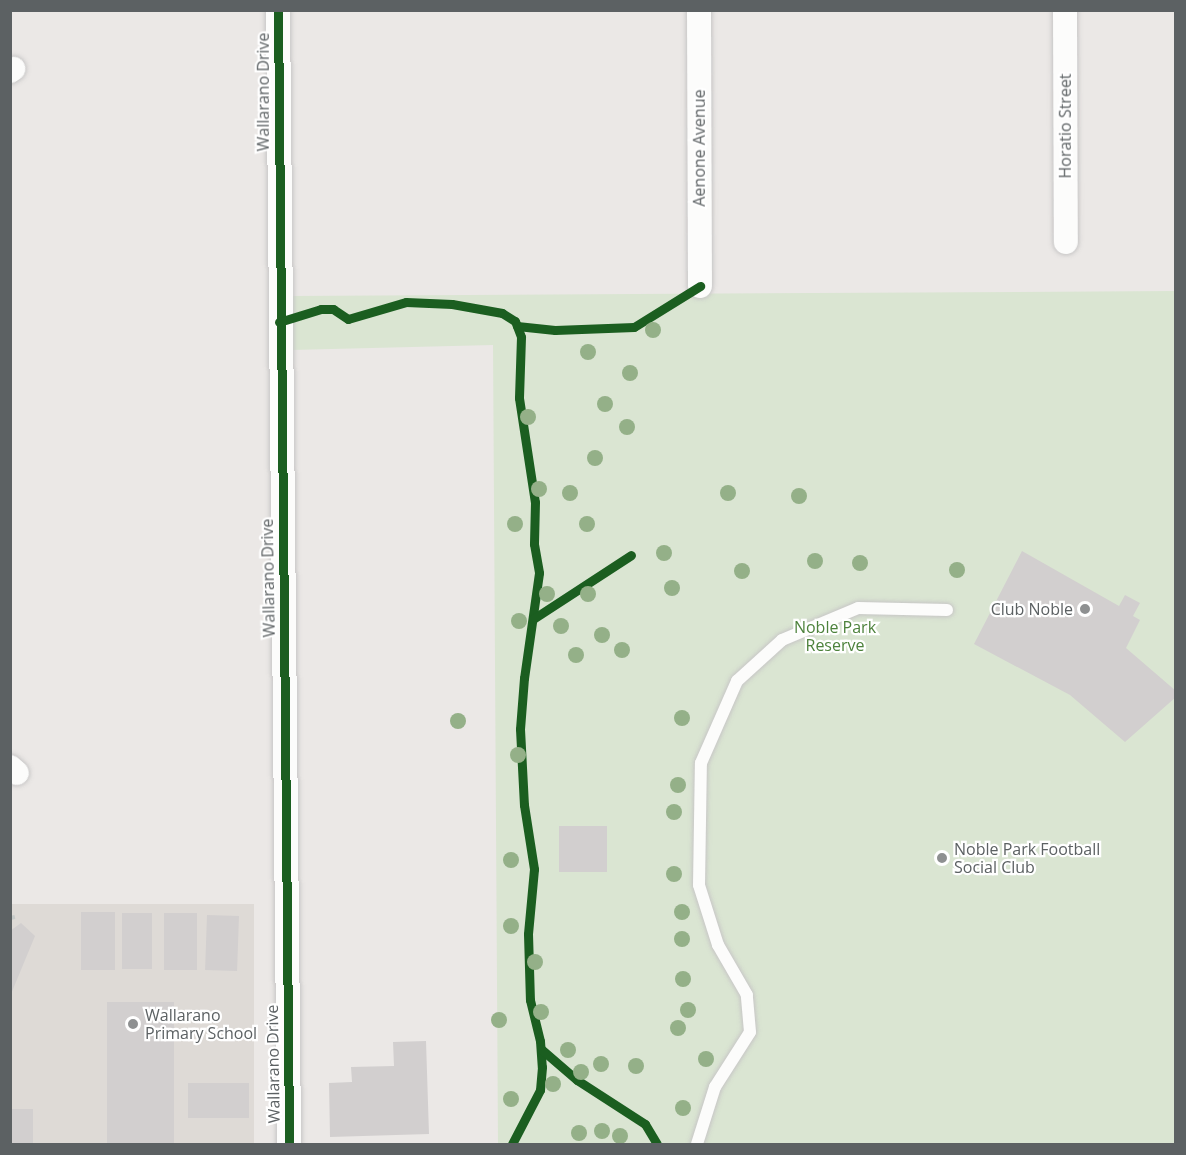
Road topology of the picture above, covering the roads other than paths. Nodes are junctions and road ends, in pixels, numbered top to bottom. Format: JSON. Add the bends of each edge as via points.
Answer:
{"nodes":[{"id":1,"x":278,"y":10,"type":"edge"},
{"id":2,"x":699,"y":10,"type":"edge"},
{"id":3,"x":1065,"y":10,"type":"edge"},
{"id":4,"x":1066,"y":242,"type":"dead end"},
{"id":5,"x":700,"y":286,"type":"dead end"},
{"id":6,"x":947,"y":610,"type":"dead end"},
{"id":7,"x":289,"y":1144,"type":"edge"},
{"id":8,"x":697,"y":1144,"type":"edge"}],
"edges":[{"from":1,"to":7,"type":"street","name":"Wallarano Drive"},
{"from":2,"to":5,"type":"street","name":"Aenone Avenue"},
{"from":3,"to":4,"type":"street","name":"Horatio Street"},
{"from":6,"to":8,"type":"lane","via":[[858,608],[782,640],[737,681],[701,763],[699,885],[718,945],[747,995],[750,1032],[715,1087]]}]}
